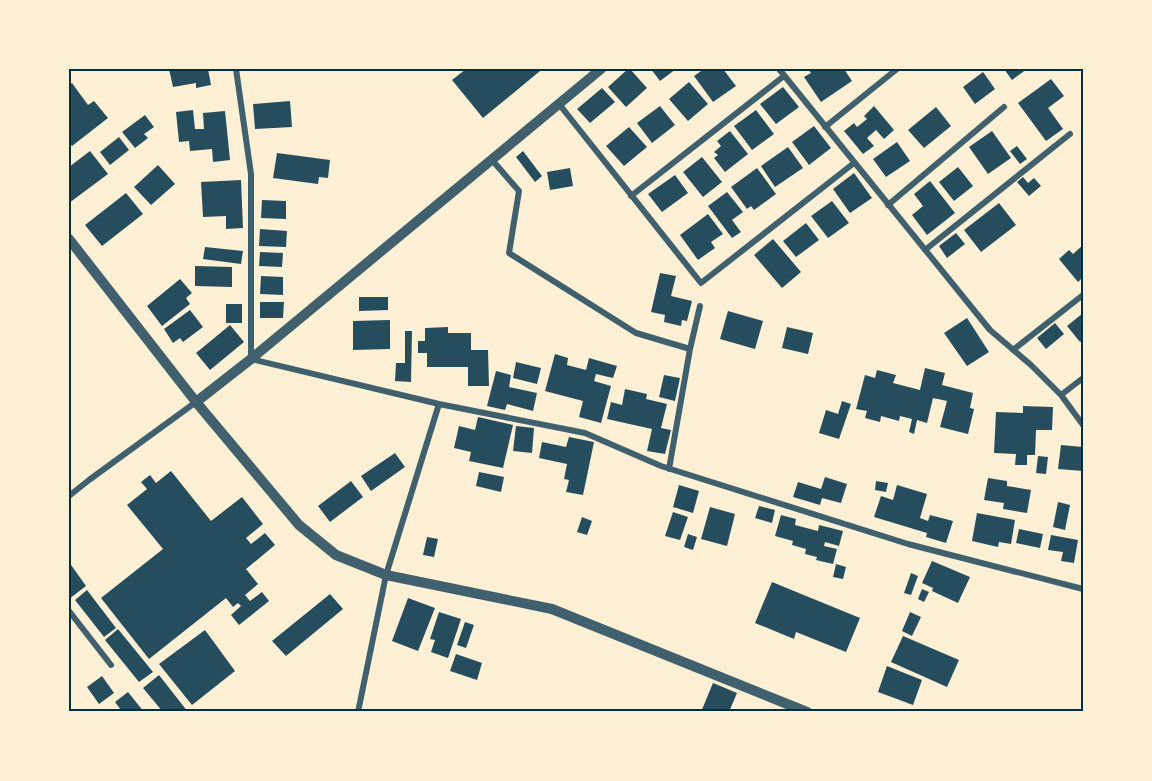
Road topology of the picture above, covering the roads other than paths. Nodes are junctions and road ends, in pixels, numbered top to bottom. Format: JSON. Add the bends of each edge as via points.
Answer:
{"nodes":[{"id":1,"x":236,"y":69,"type":"edge"},
{"id":2,"x":601,"y":69,"type":"edge"},
{"id":3,"x":778,"y":69,"type":"edge"},
{"id":4,"x":897,"y":69,"type":"edge"},
{"id":5,"x":784,"y":75,"type":"junction"},
{"id":6,"x":559,"y":104,"type":"junction"},
{"id":7,"x":1004,"y":107,"type":"dead end"},
{"id":8,"x":825,"y":127,"type":"junction"},
{"id":9,"x":1070,"y":134,"type":"dead end"},
{"id":10,"x":492,"y":160,"type":"junction"},
{"id":11,"x":854,"y":163,"type":"junction"},
{"id":12,"x":631,"y":196,"type":"junction"},
{"id":13,"x":888,"y":205,"type":"junction"},
{"id":14,"x":69,"y":239,"type":"edge"},
{"id":15,"x":925,"y":250,"type":"junction"},
{"id":16,"x":1083,"y":295,"type":"edge"},
{"id":17,"x":700,"y":306,"type":"dead end"},
{"id":18,"x":690,"y":349,"type":"junction"},
{"id":19,"x":1013,"y":350,"type":"junction"},
{"id":20,"x":251,"y":359,"type":"junction"},
{"id":21,"x":1083,"y":378,"type":"edge"},
{"id":22,"x":1061,"y":395,"type":"junction"},
{"id":23,"x":196,"y":402,"type":"junction"},
{"id":24,"x":439,"y":405,"type":"junction"},
{"id":25,"x":1083,"y":425,"type":"edge"},
{"id":26,"x":669,"y":469,"type":"junction"},
{"id":27,"x":69,"y":496,"type":"edge"},
{"id":28,"x":386,"y":575,"type":"junction"},
{"id":29,"x":1083,"y":589,"type":"edge"},
{"id":30,"x":69,"y":611,"type":"edge"},
{"id":31,"x":111,"y":665,"type":"dead end"},
{"id":32,"x":358,"y":712,"type":"edge"},
{"id":33,"x":807,"y":712,"type":"edge"}],
"edges":[{"from":1,"to":20,"type":"street","via":[[251,174]]},
{"from":2,"to":6,"type":"street"},
{"from":3,"to":5,"type":"street"},
{"from":4,"to":8,"type":"street"},
{"from":5,"to":8,"type":"street"},
{"from":5,"to":12,"type":"street"},
{"from":6,"to":10,"type":"street"},
{"from":6,"to":12,"type":"street"},
{"from":7,"to":13,"type":"street"},
{"from":8,"to":11,"type":"street"},
{"from":9,"to":15,"type":"street"},
{"from":10,"to":18,"type":"street","via":[[519,191],[509,253],[636,333]]},
{"from":10,"to":20,"type":"street"},
{"from":11,"to":12,"type":"street","via":[[701,283]]},
{"from":11,"to":13,"type":"street"},
{"from":13,"to":15,"type":"street"},
{"from":14,"to":23,"type":"street"},
{"from":15,"to":19,"type":"street","via":[[990,330]]},
{"from":16,"to":19,"type":"street"},
{"from":17,"to":18,"type":"street"},
{"from":18,"to":26,"type":"street"},
{"from":19,"to":22,"type":"street"},
{"from":20,"to":23,"type":"street"},
{"from":20,"to":24,"type":"street"},
{"from":21,"to":22,"type":"street"},
{"from":22,"to":25,"type":"street"},
{"from":23,"to":27,"type":"street"},
{"from":23,"to":28,"type":"street","via":[[299,525],[336,555]]},
{"from":24,"to":26,"type":"street","via":[[585,433]]},
{"from":24,"to":28,"type":"street"},
{"from":26,"to":29,"type":"street","via":[[908,544]]},
{"from":28,"to":32,"type":"street"},
{"from":28,"to":33,"type":"street","via":[[552,609]]},
{"from":30,"to":31,"type":"street"}]}
